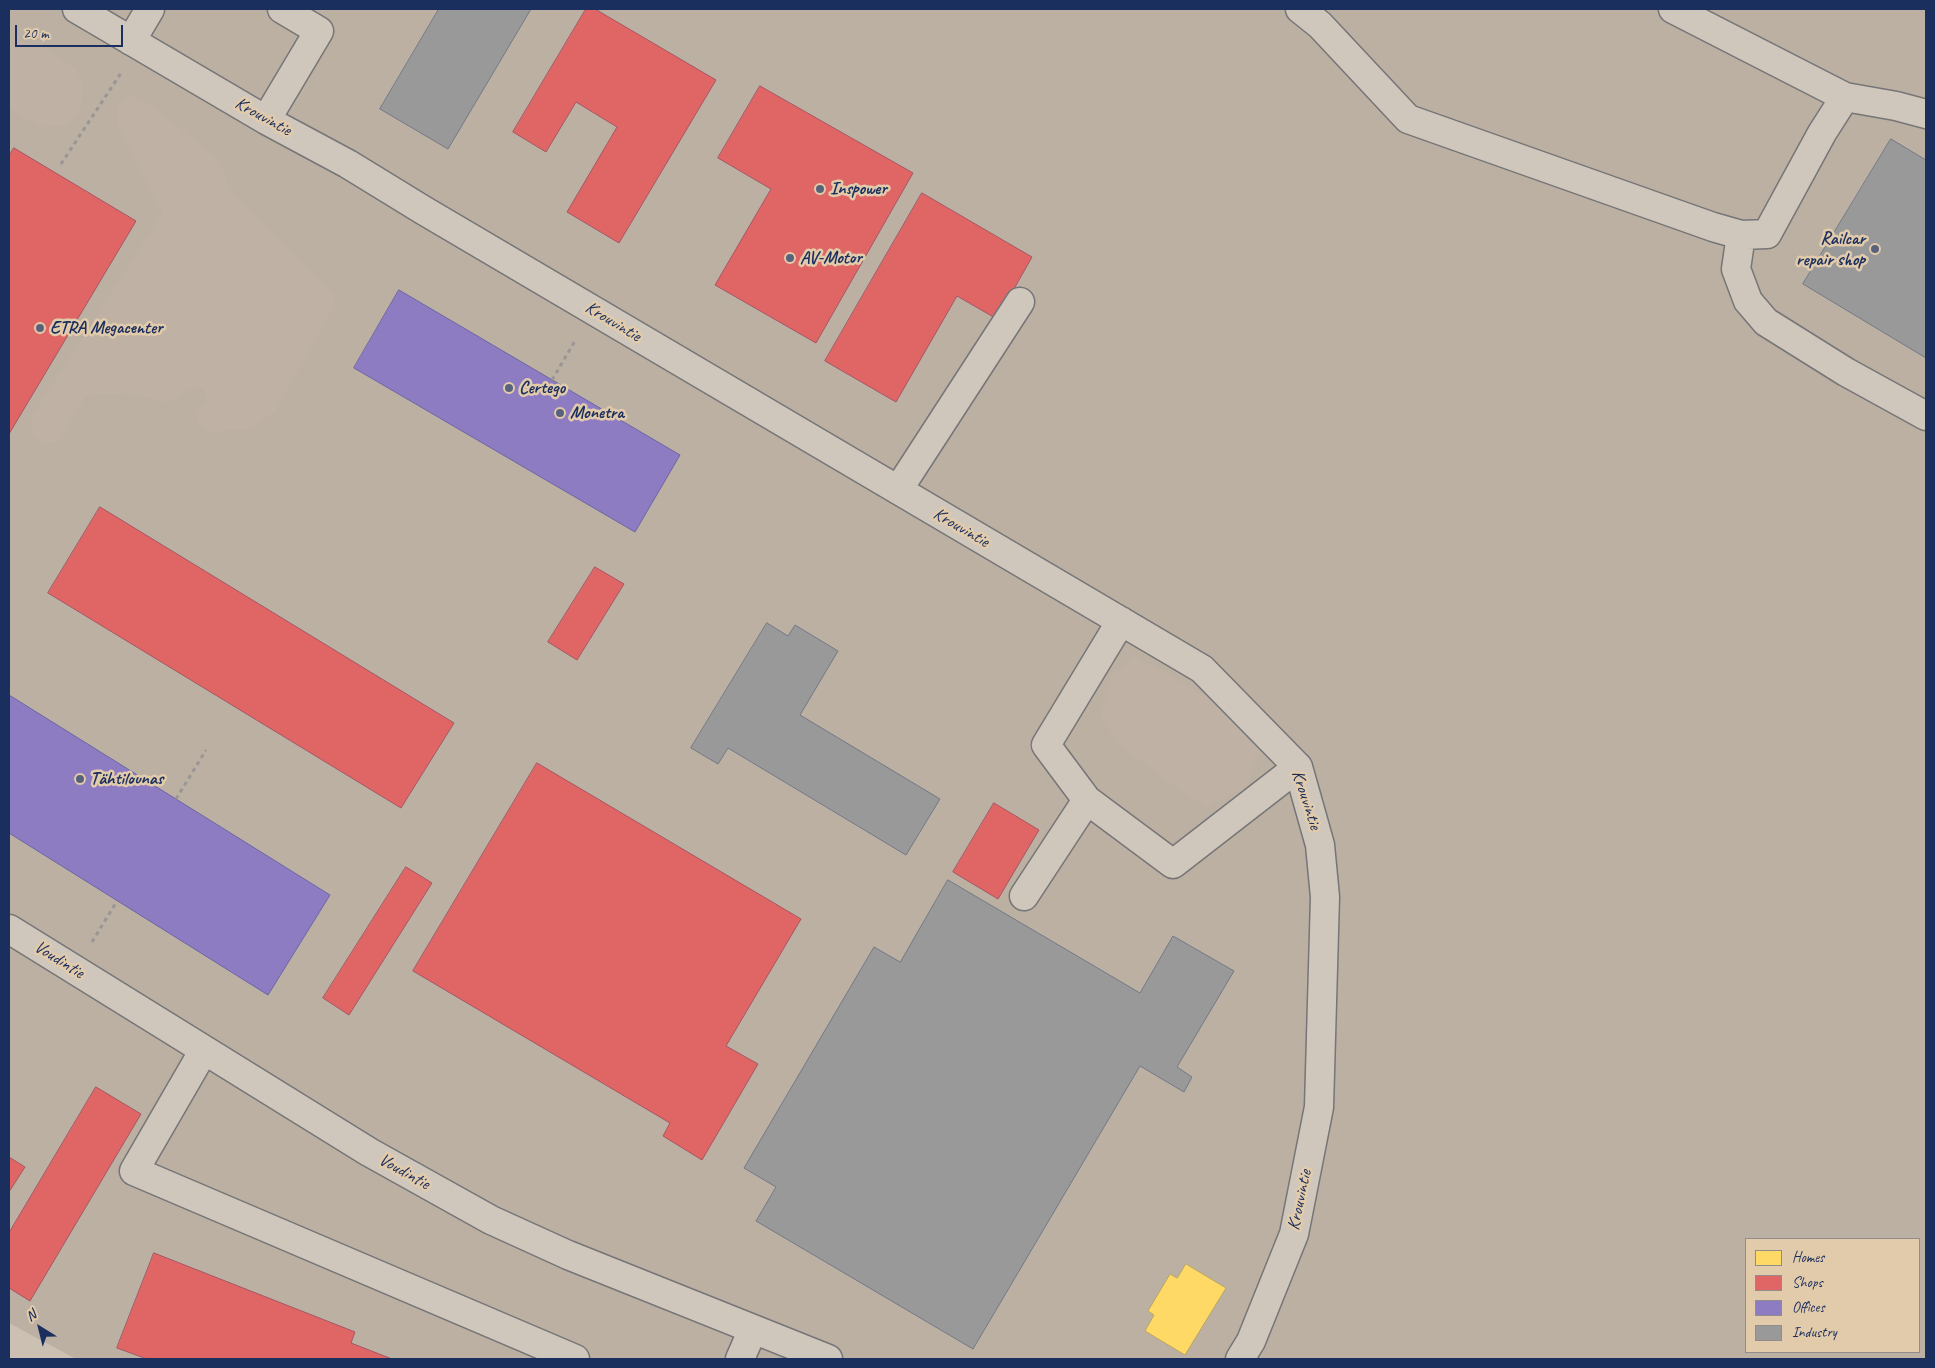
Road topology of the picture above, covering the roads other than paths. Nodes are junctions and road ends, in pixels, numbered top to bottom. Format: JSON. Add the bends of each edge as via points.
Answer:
{"nodes":[{"id":1,"x":77,"y":9,"type":"edge"},
{"id":2,"x":150,"y":9,"type":"edge"},
{"id":3,"x":282,"y":9,"type":"edge"},
{"id":4,"x":1300,"y":9,"type":"edge"},
{"id":5,"x":1673,"y":9,"type":"edge"},
{"id":6,"x":135,"y":43,"type":"junction"},
{"id":7,"x":1845,"y":97,"type":"junction"},
{"id":8,"x":1926,"y":114,"type":"edge"},
{"id":9,"x":266,"y":120,"type":"junction"},
{"id":10,"x":1741,"y":235,"type":"junction"},
{"id":11,"x":1020,"y":302,"type":"dead end"},
{"id":12,"x":1926,"y":416,"type":"edge"},
{"id":13,"x":898,"y":490,"type":"junction"},
{"id":14,"x":1121,"y":621,"type":"junction"},
{"id":15,"x":1298,"y":767,"type":"junction"},
{"id":16,"x":1087,"y":800,"type":"junction"},
{"id":17,"x":1024,"y":896,"type":"dead end"},
{"id":18,"x":9,"y":929,"type":"edge"},
{"id":19,"x":204,"y":1050,"type":"junction"},
{"id":20,"x":753,"y":1329,"type":"junction"},
{"id":21,"x":575,"y":1359,"type":"edge"},
{"id":22,"x":740,"y":1359,"type":"edge"},
{"id":23,"x":828,"y":1359,"type":"edge"},
{"id":24,"x":1240,"y":1359,"type":"edge"}],
"edges":[{"from":1,"to":6,"type":"street","name":"Krouvintie"},
{"from":2,"to":6,"type":"street"},
{"from":3,"to":9,"type":"street","via":[[320,30]]},
{"from":4,"to":10,"type":"street","via":[[1320,25],[1408,119]]},
{"from":5,"to":7,"type":"street"},
{"from":6,"to":9,"type":"street","name":"Krouvintie"},
{"from":7,"to":8,"type":"street"},
{"from":7,"to":10,"type":"street","via":[[1767,234]]},
{"from":9,"to":13,"type":"street","name":"Krouvintie","via":[[348,164]]},
{"from":10,"to":12,"type":"street","via":[[1736,269],[1748,301],[1766,322],[1846,372]]},
{"from":11,"to":13,"type":"street"},
{"from":13,"to":14,"type":"street","name":"Krouvintie"},
{"from":14,"to":15,"type":"street","name":"Krouvintie","via":[[1202,669]]},
{"from":14,"to":16,"type":"street","via":[[1046,744]]},
{"from":15,"to":16,"type":"street","via":[[1173,864]]},
{"from":15,"to":24,"type":"street","name":"Krouvintie","via":[[1320,845],[1325,896],[1318,1107],[1294,1234],[1251,1341]]},
{"from":16,"to":17,"type":"street"},
{"from":18,"to":19,"type":"street","name":"Voudintie"},
{"from":19,"to":20,"type":"street","name":"Voudintie","via":[[370,1152],[491,1220],[568,1256]]},
{"from":19,"to":21,"type":"street","via":[[134,1171]]},
{"from":20,"to":22,"type":"street"},
{"from":20,"to":23,"type":"street","name":"Voudintie"}]}
